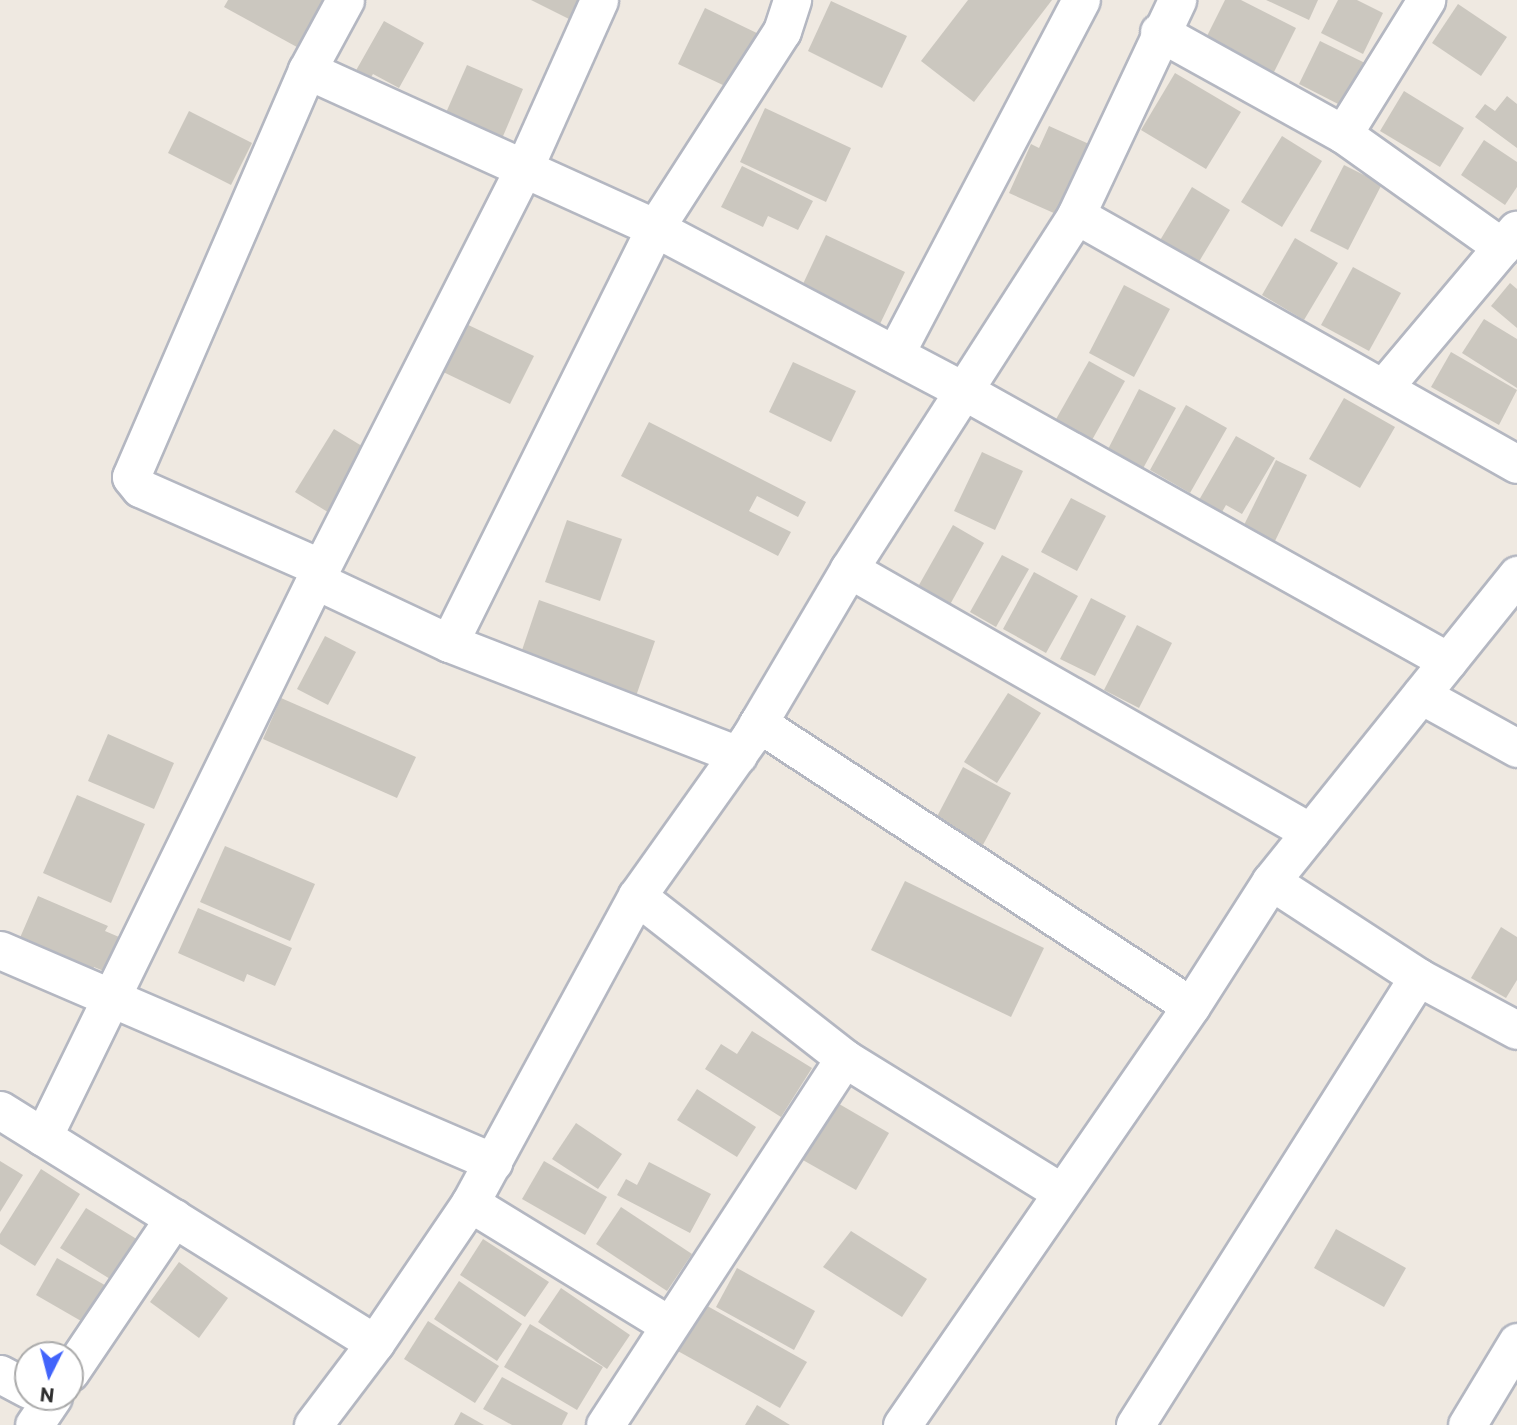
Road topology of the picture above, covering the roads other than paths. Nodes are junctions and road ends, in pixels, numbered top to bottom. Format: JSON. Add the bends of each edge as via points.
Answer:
{"nodes":[{"id":1,"x":345,"y":0,"type":"edge"},
{"id":2,"x":600,"y":0,"type":"edge"},
{"id":3,"x":792,"y":0,"type":"edge"},
{"id":4,"x":1081,"y":0,"type":"edge"},
{"id":5,"x":1177,"y":0,"type":"edge"},
{"id":6,"x":1426,"y":0,"type":"edge"},
{"id":7,"x":1159,"y":32,"type":"junction"},
{"id":8,"x":307,"y":70,"type":"junction"},
{"id":9,"x":1343,"y":134,"type":"junction"},
{"id":10,"x":524,"y":168,"type":"junction"},
{"id":11,"x":1076,"y":215,"type":"junction"},
{"id":12,"x":655,"y":228,"type":"junction"},
{"id":13,"x":1509,"y":238,"type":"edge"},
{"id":14,"x":895,"y":354,"type":"junction"},
{"id":15,"x":1383,"y":388,"type":"junction"},
{"id":16,"x":966,"y":392,"type":"junction"},
{"id":17,"x":1517,"y":464,"type":"edge"},
{"id":18,"x":849,"y":569,"type":"junction"},
{"id":19,"x":318,"y":574,"type":"junction"},
{"id":20,"x":1517,"y":575,"type":"edge"},
{"id":21,"x":449,"y":642,"type":"junction"},
{"id":22,"x":1448,"y":661,"type":"junction"},
{"id":23,"x":1421,"y":695,"type":"junction"},
{"id":24,"x":758,"y":723,"type":"junction"},
{"id":25,"x":1517,"y":748,"type":"edge"},
{"id":26,"x":738,"y":755,"type":"junction"},
{"id":27,"x":1310,"y":832,"type":"junction"},
{"id":28,"x":1271,"y":881,"type":"junction"},
{"id":29,"x":637,"y":896,"type":"junction"},
{"id":30,"x":0,"y":950,"type":"edge"},
{"id":31,"x":1418,"y":977,"type":"junction"},
{"id":32,"x":112,"y":997,"type":"junction"},
{"id":33,"x":1191,"y":1006,"type":"junction"},
{"id":34,"x":1517,"y":1030,"type":"edge"},
{"id":35,"x":844,"y":1058,"type":"junction"},
{"id":36,"x":0,"y":1110,"type":"edge"},
{"id":37,"x":43,"y":1137,"type":"junction"},
{"id":38,"x":493,"y":1162,"type":"junction"},
{"id":39,"x":1059,"y":1191,"type":"junction"},
{"id":40,"x":470,"y":1203,"type":"junction"},
{"id":41,"x":174,"y":1218,"type":"junction"},
{"id":42,"x":670,"y":1325,"type":"junction"},
{"id":43,"x":1517,"y":1342,"type":"edge"},
{"id":44,"x":374,"y":1343,"type":"junction"},
{"id":45,"x":84,"y":1351,"type":"edge"},
{"id":46,"x":313,"y":1425,"type":"edge"},
{"id":47,"x":605,"y":1425,"type":"edge"},
{"id":48,"x":902,"y":1425,"type":"edge"},
{"id":49,"x":1135,"y":1425,"type":"edge"},
{"id":50,"x":1467,"y":1425,"type":"edge"}],
"edges":[{"from":1,"to":8,"type":"street"},
{"from":2,"to":10,"type":"street"},
{"from":3,"to":12,"type":"street","via":[[782,31]]},
{"from":4,"to":14,"type":"street"},
{"from":5,"to":7,"type":"street"},
{"from":6,"to":9,"type":"street"},
{"from":7,"to":9,"type":"street"},
{"from":7,"to":11,"type":"street"},
{"from":8,"to":10,"type":"street"},
{"from":8,"to":19,"type":"street","via":[[131,477],[140,488]]},
{"from":9,"to":13,"type":"street"},
{"from":10,"to":12,"type":"street"},
{"from":10,"to":19,"type":"street"},
{"from":11,"to":15,"type":"street"},
{"from":11,"to":16,"type":"street"},
{"from":12,"to":14,"type":"street"},
{"from":12,"to":21,"type":"street"},
{"from":13,"to":15,"type":"street"},
{"from":14,"to":16,"type":"street"},
{"from":15,"to":17,"type":"street"},
{"from":16,"to":18,"type":"street"},
{"from":16,"to":22,"type":"street"},
{"from":18,"to":24,"type":"street"},
{"from":18,"to":27,"type":"street"},
{"from":19,"to":21,"type":"street"},
{"from":19,"to":32,"type":"street"},
{"from":20,"to":22,"type":"street"},
{"from":21,"to":26,"type":"street"},
{"from":22,"to":23,"type":"street"},
{"from":23,"to":25,"type":"street"},
{"from":23,"to":27,"type":"street"},
{"from":24,"to":26,"type":"street"},
{"from":24,"to":33,"type":"street"},
{"from":26,"to":29,"type":"street"},
{"from":27,"to":28,"type":"street"},
{"from":28,"to":31,"type":"street"},
{"from":28,"to":33,"type":"street"},
{"from":29,"to":35,"type":"street"},
{"from":29,"to":38,"type":"street"},
{"from":30,"to":32,"type":"street"},
{"from":31,"to":34,"type":"street"},
{"from":31,"to":49,"type":"street"},
{"from":32,"to":37,"type":"street"},
{"from":32,"to":38,"type":"street"},
{"from":33,"to":39,"type":"street"},
{"from":35,"to":39,"type":"street"},
{"from":35,"to":42,"type":"street"},
{"from":36,"to":37,"type":"street"},
{"from":37,"to":41,"type":"street"},
{"from":38,"to":40,"type":"street"},
{"from":39,"to":48,"type":"street"},
{"from":40,"to":42,"type":"street"},
{"from":40,"to":44,"type":"street"},
{"from":41,"to":44,"type":"street"},
{"from":41,"to":45,"type":"street"},
{"from":42,"to":47,"type":"street"},
{"from":43,"to":50,"type":"street"},
{"from":44,"to":46,"type":"street"}]}
